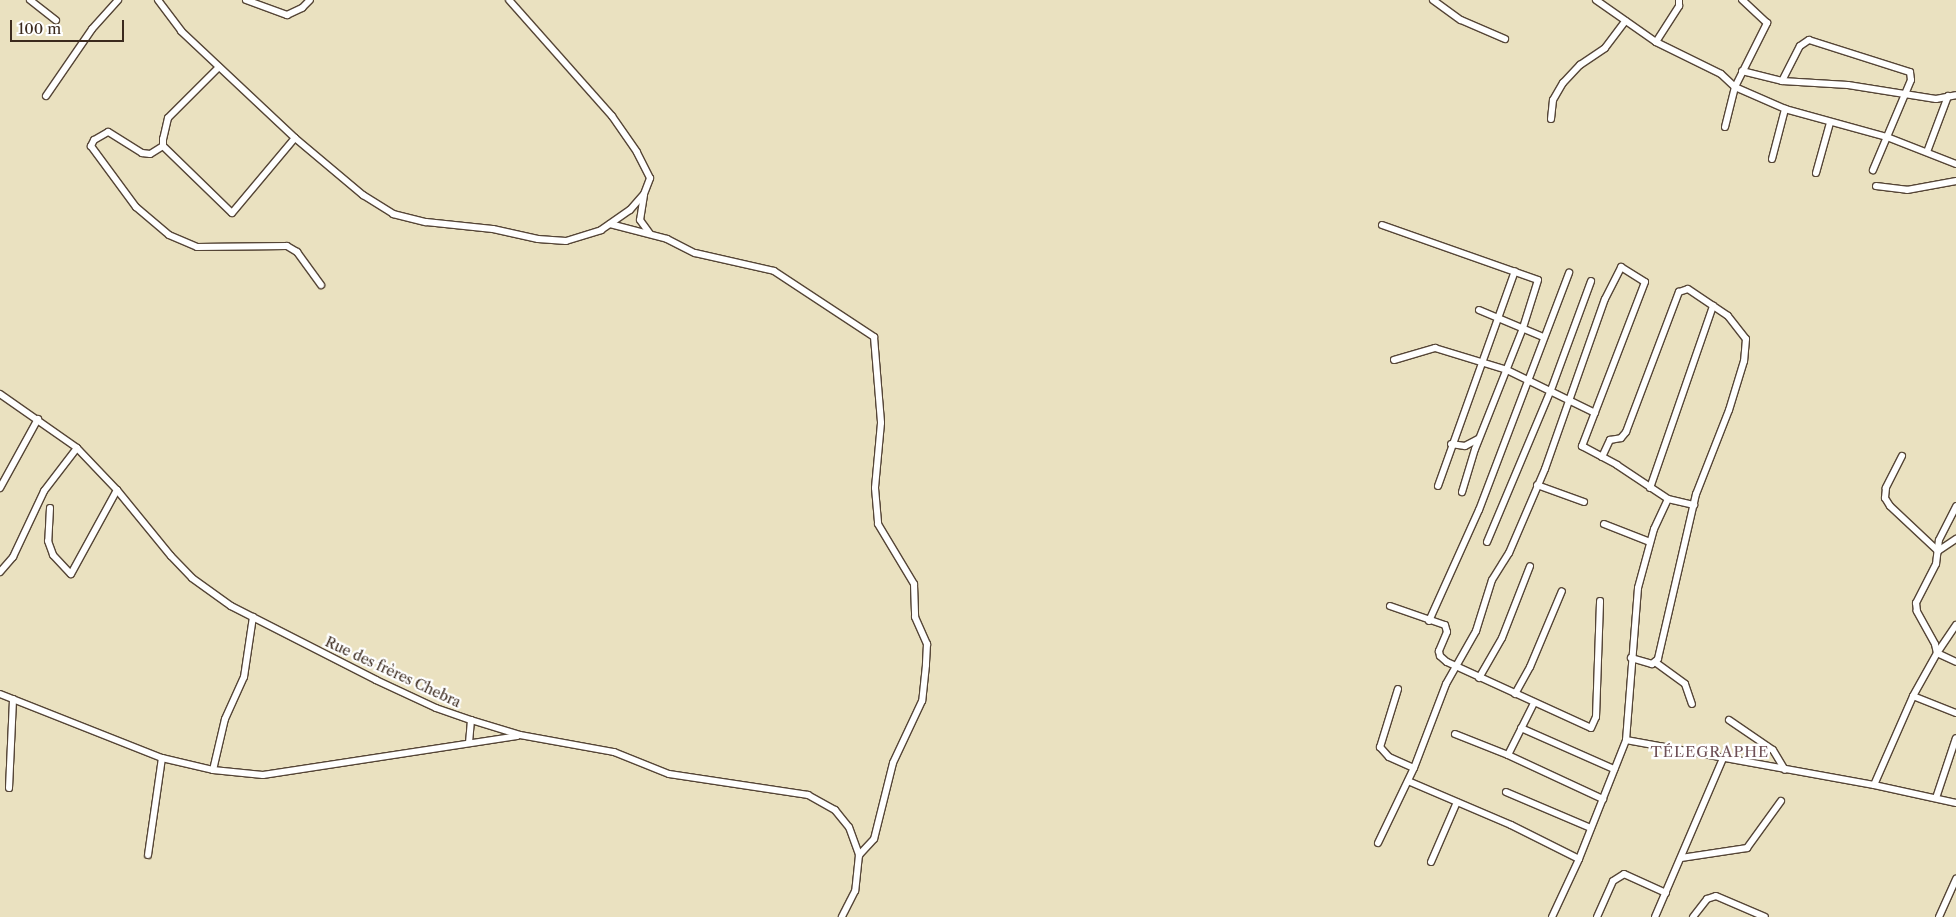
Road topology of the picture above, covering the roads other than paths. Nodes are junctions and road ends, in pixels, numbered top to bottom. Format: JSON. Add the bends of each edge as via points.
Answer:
{"nodes":[{"id":1,"x":30,"y":0,"type":"edge"},
{"id":2,"x":118,"y":0,"type":"edge"},
{"id":3,"x":158,"y":0,"type":"edge"},
{"id":4,"x":246,"y":0,"type":"edge"},
{"id":5,"x":310,"y":0,"type":"edge"},
{"id":6,"x":509,"y":0,"type":"edge"},
{"id":7,"x":1433,"y":0,"type":"edge"},
{"id":8,"x":1596,"y":0,"type":"edge"},
{"id":9,"x":1679,"y":0,"type":"edge"},
{"id":10,"x":1742,"y":0,"type":"edge"},
{"id":11,"x":56,"y":20,"type":"dead end"},
{"id":12,"x":1625,"y":20,"type":"junction"},
{"id":13,"x":1505,"y":39,"type":"dead end"},
{"id":14,"x":1656,"y":42,"type":"junction"},
{"id":15,"x":219,"y":67,"type":"junction"},
{"id":16,"x":1742,"y":71,"type":"junction"},
{"id":17,"x":1782,"y":81,"type":"junction"},
{"id":18,"x":1735,"y":87,"type":"junction"},
{"id":19,"x":1905,"y":94,"type":"junction"},
{"id":20,"x":1956,"y":95,"type":"edge"},
{"id":21,"x":46,"y":96,"type":"dead end"},
{"id":22,"x":1948,"y":96,"type":"junction"},
{"id":23,"x":1785,"y":109,"type":"junction"},
{"id":24,"x":1551,"y":119,"type":"dead end"},
{"id":25,"x":1830,"y":123,"type":"junction"},
{"id":26,"x":1725,"y":127,"type":"dead end"},
{"id":27,"x":1887,"y":137,"type":"junction"},
{"id":28,"x":295,"y":138,"type":"junction"},
{"id":29,"x":164,"y":146,"type":"junction"},
{"id":30,"x":1927,"y":152,"type":"junction"},
{"id":31,"x":1772,"y":159,"type":"dead end"},
{"id":32,"x":1956,"y":164,"type":"edge"},
{"id":33,"x":1873,"y":170,"type":"dead end"},
{"id":34,"x":1816,"y":173,"type":"dead end"},
{"id":35,"x":1956,"y":181,"type":"edge"},
{"id":36,"x":1876,"y":186,"type":"dead end"},
{"id":37,"x":644,"y":194,"type":"junction"},
{"id":38,"x":610,"y":224,"type":"junction"},
{"id":39,"x":1382,"y":225,"type":"dead end"},
{"id":40,"x":650,"y":234,"type":"junction"},
{"id":41,"x":1515,"y":271,"type":"junction"},
{"id":42,"x":1569,"y":273,"type":"dead end"},
{"id":43,"x":1591,"y":281,"type":"dead end"},
{"id":44,"x":322,"y":285,"type":"dead end"},
{"id":45,"x":1713,"y":306,"type":"junction"},
{"id":46,"x":1479,"y":310,"type":"dead end"},
{"id":47,"x":1498,"y":319,"type":"junction"},
{"id":48,"x":1523,"y":328,"type":"junction"},
{"id":49,"x":1543,"y":337,"type":"junction"},
{"id":50,"x":1394,"y":360,"type":"dead end"},
{"id":51,"x":1484,"y":363,"type":"junction"},
{"id":52,"x":1507,"y":370,"type":"junction"},
{"id":53,"x":1527,"y":379,"type":"junction"},
{"id":54,"x":1551,"y":390,"type":"junction"},
{"id":55,"x":1,"y":397,"type":"edge"},
{"id":56,"x":1572,"y":399,"type":"junction"},
{"id":57,"x":1595,"y":413,"type":"junction"},
{"id":58,"x":38,"y":419,"type":"junction"},
{"id":59,"x":1479,"y":439,"type":"junction"},
{"id":60,"x":1451,"y":444,"type":"junction"},
{"id":61,"x":77,"y":448,"type":"junction"},
{"id":62,"x":1902,"y":456,"type":"dead end"},
{"id":63,"x":1602,"y":457,"type":"junction"},
{"id":64,"x":1537,"y":485,"type":"junction"},
{"id":65,"x":1438,"y":486,"type":"dead end"},
{"id":66,"x":0,"y":488,"type":"edge"},
{"id":67,"x":1650,"y":488,"type":"junction"},
{"id":68,"x":117,"y":490,"type":"junction"},
{"id":69,"x":1462,"y":492,"type":"dead end"},
{"id":70,"x":1668,"y":499,"type":"junction"},
{"id":71,"x":1584,"y":502,"type":"dead end"},
{"id":72,"x":1694,"y":505,"type":"junction"},
{"id":73,"x":1956,"y":506,"type":"edge"},
{"id":74,"x":50,"y":508,"type":"dead end"},
{"id":75,"x":1604,"y":524,"type":"dead end"},
{"id":76,"x":1956,"y":539,"type":"edge"},
{"id":77,"x":1487,"y":542,"type":"dead end"},
{"id":78,"x":1650,"y":542,"type":"junction"},
{"id":79,"x":1938,"y":551,"type":"junction"},
{"id":80,"x":1530,"y":566,"type":"dead end"},
{"id":81,"x":0,"y":572,"type":"edge"},
{"id":82,"x":1562,"y":591,"type":"dead end"},
{"id":83,"x":1600,"y":601,"type":"dead end"},
{"id":84,"x":1390,"y":606,"type":"dead end"},
{"id":85,"x":253,"y":618,"type":"junction"},
{"id":86,"x":1429,"y":621,"type":"junction"},
{"id":87,"x":1956,"y":625,"type":"edge"},
{"id":88,"x":1936,"y":653,"type":"junction"},
{"id":89,"x":1631,"y":658,"type":"junction"},
{"id":90,"x":1655,"y":662,"type":"junction"},
{"id":91,"x":1956,"y":662,"type":"edge"},
{"id":92,"x":1456,"y":667,"type":"junction"},
{"id":93,"x":1479,"y":678,"type":"junction"},
{"id":94,"x":1398,"y":689,"type":"dead end"},
{"id":95,"x":0,"y":694,"type":"edge"},
{"id":96,"x":1515,"y":694,"type":"junction"},
{"id":97,"x":1913,"y":696,"type":"junction"},
{"id":98,"x":13,"y":699,"type":"junction"},
{"id":99,"x":1534,"y":703,"type":"junction"},
{"id":100,"x":1692,"y":704,"type":"dead end"},
{"id":101,"x":1956,"y":713,"type":"edge"},
{"id":102,"x":471,"y":720,"type":"junction"},
{"id":103,"x":1729,"y":720,"type":"dead end"},
{"id":104,"x":1521,"y":728,"type":"junction"},
{"id":105,"x":1455,"y":734,"type":"dead end"},
{"id":106,"x":520,"y":735,"type":"junction"},
{"id":107,"x":1956,"y":738,"type":"edge"},
{"id":108,"x":1626,"y":740,"type":"junction"},
{"id":109,"x":469,"y":743,"type":"junction"},
{"id":110,"x":1508,"y":755,"type":"junction"},
{"id":111,"x":162,"y":758,"type":"junction"},
{"id":112,"x":1723,"y":758,"type":"junction"},
{"id":113,"x":1414,"y":768,"type":"junction"},
{"id":114,"x":1614,"y":769,"type":"junction"},
{"id":115,"x":213,"y":770,"type":"junction"},
{"id":116,"x":1785,"y":770,"type":"junction"},
{"id":117,"x":1408,"y":782,"type":"junction"},
{"id":118,"x":1874,"y":785,"type":"junction"},
{"id":119,"x":9,"y":788,"type":"dead end"},
{"id":120,"x":1506,"y":792,"type":"dead end"},
{"id":121,"x":1936,"y":798,"type":"junction"},
{"id":122,"x":1603,"y":799,"type":"junction"},
{"id":123,"x":1781,"y":801,"type":"dead end"},
{"id":124,"x":1457,"y":802,"type":"junction"},
{"id":125,"x":1956,"y":803,"type":"edge"},
{"id":126,"x":1591,"y":828,"type":"junction"},
{"id":127,"x":1378,"y":843,"type":"dead end"},
{"id":128,"x":148,"y":855,"type":"dead end"},
{"id":129,"x":859,"y":855,"type":"junction"},
{"id":130,"x":1681,"y":858,"type":"junction"},
{"id":131,"x":1578,"y":859,"type":"junction"},
{"id":132,"x":1431,"y":862,"type":"dead end"},
{"id":133,"x":1956,"y":879,"type":"edge"},
{"id":134,"x":1666,"y":893,"type":"junction"},
{"id":135,"x":842,"y":917,"type":"edge"},
{"id":136,"x":1552,"y":917,"type":"edge"},
{"id":137,"x":1597,"y":917,"type":"edge"},
{"id":138,"x":1655,"y":917,"type":"edge"},
{"id":139,"x":1693,"y":917,"type":"edge"},
{"id":140,"x":1765,"y":917,"type":"edge"},
{"id":141,"x":1939,"y":917,"type":"edge"}],
"edges":[{"from":1,"to":11,"type":"street"},
{"from":2,"to":21,"type":"street","via":[[92,30]]},
{"from":3,"to":15,"type":"street","via":[[181,30]]},
{"from":4,"to":5,"type":"street","via":[[287,15]]},
{"from":6,"to":37,"type":"street","via":[[612,116],[638,152],[650,178]]},
{"from":7,"to":13,"type":"street","via":[[1461,20]]},
{"from":8,"to":12,"type":"street"},
{"from":9,"to":14,"type":"street","via":[[1679,6]]},
{"from":10,"to":16,"type":"street","via":[[1767,24]]},
{"from":12,"to":14,"type":"street"},
{"from":12,"to":24,"type":"street","via":[[1605,48],[1580,65],[1563,83],[1554,100]]},
{"from":14,"to":18,"type":"street","via":[[1721,74]]},
{"from":15,"to":28,"type":"street"},
{"from":15,"to":29,"type":"street","via":[[168,118]]},
{"from":16,"to":17,"type":"street"},
{"from":16,"to":18,"type":"street"},
{"from":17,"to":19,"type":"street","via":[[1848,85]]},
{"from":17,"to":19,"type":"street","via":[[1800,46],[1809,40],[1907,69],[1912,75]]},
{"from":18,"to":23,"type":"street"},
{"from":18,"to":26,"type":"street"},
{"from":19,"to":22,"type":"street","via":[[1936,99]]},
{"from":19,"to":27,"type":"street"},
{"from":20,"to":22,"type":"street"},
{"from":22,"to":30,"type":"street"},
{"from":23,"to":25,"type":"street"},
{"from":23,"to":31,"type":"street"},
{"from":25,"to":27,"type":"street"},
{"from":25,"to":34,"type":"street"},
{"from":27,"to":30,"type":"street"},
{"from":27,"to":33,"type":"street"},
{"from":28,"to":29,"type":"street","via":[[232,213]]},
{"from":28,"to":38,"type":"street","via":[[363,196],[393,214],[426,222],[566,241]]},
{"from":29,"to":44,"type":"street","via":[[150,154],[142,153],[108,132],[94,140],[91,146],[136,207],[169,235],[198,247],[287,246],[297,252]]},
{"from":30,"to":32,"type":"street"},
{"from":35,"to":36,"type":"street","via":[[1907,190]]},
{"from":37,"to":38,"type":"street","via":[[630,210]]},
{"from":37,"to":40,"type":"street","via":[[640,220]]},
{"from":38,"to":40,"type":"street"},
{"from":39,"to":41,"type":"street"},
{"from":40,"to":129,"type":"street","via":[[695,253],[774,271],[874,337],[881,423],[875,488],[878,524],[914,584],[916,617],[926,644],[926,666],[922,701],[893,763],[874,839]]},
{"from":41,"to":47,"type":"street"},
{"from":41,"to":48,"type":"street","via":[[1538,280]]},
{"from":42,"to":49,"type":"street"},
{"from":43,"to":54,"type":"street"},
{"from":45,"to":63,"type":"street","via":[[1688,289],[1679,292],[1628,428],[1621,438],[1610,440]]},
{"from":45,"to":67,"type":"street"},
{"from":45,"to":72,"type":"street","via":[[1728,316],[1743,333],[1746,353]]},
{"from":46,"to":47,"type":"street"},
{"from":47,"to":48,"type":"street"},
{"from":47,"to":51,"type":"street"},
{"from":48,"to":49,"type":"street"},
{"from":48,"to":52,"type":"street"},
{"from":49,"to":53,"type":"street"},
{"from":50,"to":51,"type":"street","via":[[1434,348]]},
{"from":51,"to":52,"type":"street"},
{"from":51,"to":60,"type":"street"},
{"from":52,"to":53,"type":"street"},
{"from":52,"to":59,"type":"street"},
{"from":53,"to":54,"type":"street"},
{"from":53,"to":86,"type":"street","via":[[1479,510]]},
{"from":54,"to":56,"type":"street"},
{"from":54,"to":77,"type":"street"},
{"from":55,"to":58,"type":"street","name":"Rue des frères Chebra"},
{"from":56,"to":57,"type":"street"},
{"from":56,"to":57,"type":"street","via":[[1605,299],[1621,268],[1646,282]]},
{"from":56,"to":64,"type":"street"},
{"from":57,"to":63,"type":"street","via":[[1582,444]]},
{"from":58,"to":61,"type":"street","name":"Rue des frères Chebra"},
{"from":58,"to":66,"type":"street"},
{"from":59,"to":60,"type":"street","via":[[1465,446]]},
{"from":59,"to":69,"type":"street"},
{"from":60,"to":65,"type":"street"},
{"from":61,"to":68,"type":"street","name":"Rue des frères Chebra"},
{"from":61,"to":81,"type":"street","via":[[44,492],[13,557]]},
{"from":62,"to":79,"type":"street","via":[[1886,488],[1885,498],[1900,517]]},
{"from":63,"to":67,"type":"street"},
{"from":64,"to":71,"type":"street"},
{"from":64,"to":92,"type":"street","via":[[1509,553],[1492,580],[1472,638]]},
{"from":67,"to":70,"type":"street"},
{"from":68,"to":74,"type":"street","via":[[71,574],[52,555],[48,541]]},
{"from":68,"to":85,"type":"street","name":"Rue des frères Chebra","via":[[192,578]]},
{"from":70,"to":72,"type":"street"},
{"from":70,"to":78,"type":"street"},
{"from":72,"to":90,"type":"street"},
{"from":73,"to":79,"type":"street","via":[[1939,540]]},
{"from":75,"to":78,"type":"street"},
{"from":76,"to":79,"type":"street"},
{"from":78,"to":89,"type":"street","via":[[1638,588]]},
{"from":79,"to":88,"type":"street","via":[[1936,564],[1916,603]]},
{"from":80,"to":93,"type":"street","via":[[1502,638]]},
{"from":82,"to":96,"type":"street"},
{"from":83,"to":99,"type":"street","via":[[1594,727],[1585,727]]},
{"from":84,"to":86,"type":"street"},
{"from":85,"to":102,"type":"street","name":"Rue des frères Chebra","via":[[376,680],[436,708]]},
{"from":85,"to":115,"type":"street","via":[[244,677],[226,718]]},
{"from":86,"to":92,"type":"street","via":[[1447,628],[1440,656]]},
{"from":87,"to":88,"type":"street"},
{"from":88,"to":91,"type":"street"},
{"from":88,"to":97,"type":"street"},
{"from":89,"to":90,"type":"street"},
{"from":89,"to":108,"type":"street"},
{"from":90,"to":100,"type":"street","via":[[1685,684]]},
{"from":92,"to":93,"type":"street"},
{"from":92,"to":113,"type":"street","via":[[1426,731]]},
{"from":93,"to":96,"type":"street"},
{"from":94,"to":113,"type":"street","via":[[1380,747],[1389,757]]},
{"from":95,"to":98,"type":"street"},
{"from":96,"to":99,"type":"street"},
{"from":97,"to":101,"type":"street"},
{"from":97,"to":118,"type":"street"},
{"from":98,"to":111,"type":"street"},
{"from":98,"to":119,"type":"street"},
{"from":99,"to":104,"type":"street"},
{"from":102,"to":106,"type":"street","name":"Rue des frères Chebra"},
{"from":102,"to":109,"type":"street"},
{"from":103,"to":116,"type":"street","via":[[1773,750]]},
{"from":104,"to":110,"type":"street"},
{"from":104,"to":114,"type":"street"},
{"from":105,"to":110,"type":"street"},
{"from":106,"to":109,"type":"street"},
{"from":106,"to":129,"type":"street","name":"Rue des frères Chebra","via":[[614,752],[668,774],[808,795],[840,816],[849,827]]},
{"from":107,"to":121,"type":"street"},
{"from":108,"to":112,"type":"street"},
{"from":108,"to":114,"type":"street"},
{"from":109,"to":115,"type":"street","via":[[263,775]]},
{"from":110,"to":122,"type":"street"},
{"from":111,"to":115,"type":"street"},
{"from":111,"to":128,"type":"street"},
{"from":112,"to":116,"type":"street"},
{"from":112,"to":130,"type":"street"},
{"from":113,"to":117,"type":"street"},
{"from":114,"to":122,"type":"street"},
{"from":116,"to":118,"type":"street"},
{"from":117,"to":124,"type":"street"},
{"from":117,"to":127,"type":"street"},
{"from":118,"to":121,"type":"street"},
{"from":120,"to":126,"type":"street"},
{"from":121,"to":125,"type":"street"},
{"from":122,"to":126,"type":"street"},
{"from":123,"to":130,"type":"street","via":[[1746,848]]},
{"from":124,"to":131,"type":"street"},
{"from":124,"to":132,"type":"street"},
{"from":126,"to":131,"type":"street"},
{"from":129,"to":135,"type":"street","via":[[855,891]]},
{"from":130,"to":134,"type":"street"},
{"from":131,"to":136,"type":"street"},
{"from":133,"to":141,"type":"street"},
{"from":134,"to":137,"type":"street","via":[[1624,874],[1613,881]]},
{"from":134,"to":138,"type":"street"},
{"from":139,"to":140,"type":"street","via":[[1707,899],[1716,896]]}]}
